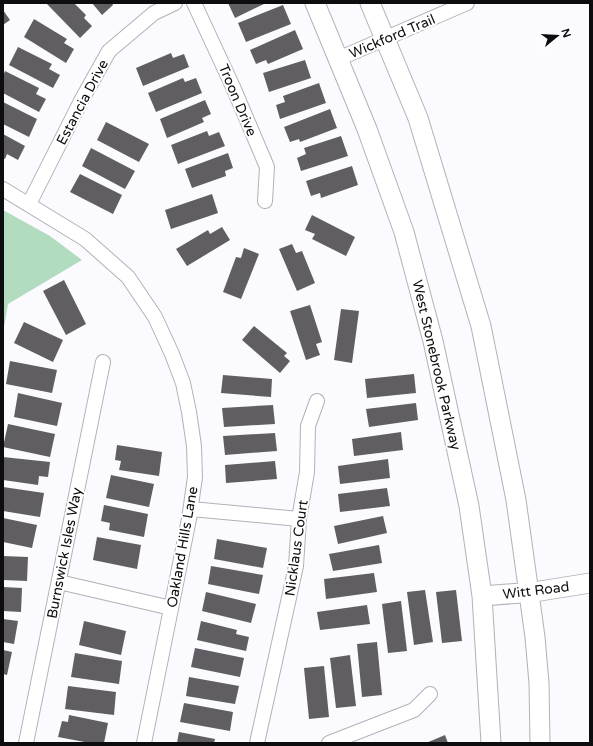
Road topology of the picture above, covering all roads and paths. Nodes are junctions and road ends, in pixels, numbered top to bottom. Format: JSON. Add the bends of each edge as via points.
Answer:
{"nodes":[{"id":1,"x":175,"y":3,"type":"edge"},
{"id":2,"x":194,"y":3,"type":"edge"},
{"id":3,"x":315,"y":3,"type":"edge"},
{"id":4,"x":370,"y":3,"type":"edge"},
{"id":5,"x":467,"y":3,"type":"edge"},
{"id":6,"x":385,"y":38,"type":"junction"},
{"id":7,"x":338,"y":59,"type":"junction"},
{"id":8,"x":3,"y":189,"type":"edge"},
{"id":9,"x":265,"y":201,"type":"dead end"},
{"id":10,"x":29,"y":204,"type":"junction"},
{"id":11,"x":103,"y":362,"type":"dead end"},
{"id":12,"x":317,"y":400,"type":"dead end"},
{"id":13,"x":191,"y":509,"type":"junction"},
{"id":14,"x":299,"y":519,"type":"junction"},
{"id":15,"x":58,"y":582,"type":"junction"},
{"id":16,"x":590,"y":583,"type":"edge"},
{"id":17,"x":528,"y":593,"type":"junction"},
{"id":18,"x":482,"y":596,"type":"junction"},
{"id":19,"x":171,"y":608,"type":"junction"},
{"id":20,"x":430,"y":694,"type":"dead end"},
{"id":21,"x":26,"y":743,"type":"edge"},
{"id":22,"x":144,"y":743,"type":"edge"},
{"id":23,"x":257,"y":743,"type":"edge"},
{"id":24,"x":329,"y":743,"type":"edge"},
{"id":25,"x":491,"y":743,"type":"edge"},
{"id":26,"x":540,"y":743,"type":"edge"}],
"edges":[{"from":1,"to":10,"type":"street","name":"Estancia Drive","via":[[154,13],[109,51]]},
{"from":2,"to":9,"type":"street","name":"Troon Drive","via":[[234,87],[267,167]]},
{"from":3,"to":7,"type":"street","name":"West Stonebrook Parkway"},
{"from":4,"to":6,"type":"street"},
{"from":5,"to":6,"type":"street","name":"Wickford Trail"},
{"from":6,"to":7,"type":"street","name":"Wickford Trail"},
{"from":6,"to":17,"type":"street","via":[[418,118],[481,326],[516,500]]},
{"from":7,"to":18,"type":"street","name":"West Stonebrook Parkway","via":[[367,129],[404,232],[433,341],[469,506]]},
{"from":8,"to":10,"type":"street","name":"Oakland Hills Lane"},
{"from":10,"to":13,"type":"street","name":"Oakland Hills Lane","via":[[85,239],[128,278],[155,317],[178,369],[189,412],[195,477]]},
{"from":11,"to":15,"type":"street","name":"Burnswick Isles Way"},
{"from":12,"to":14,"type":"street","name":"Nicklaus Court","via":[[308,426],[307,472]]},
{"from":13,"to":14,"type":"street"},
{"from":13,"to":19,"type":"street","name":"Oakland Hills Lane"},
{"from":14,"to":23,"type":"street","name":"Nicklaus Court","via":[[296,566]]},
{"from":15,"to":19,"type":"street"},
{"from":15,"to":21,"type":"street","name":"Burnswick Isles Way"},
{"from":16,"to":17,"type":"street","name":"Witt Road"},
{"from":17,"to":18,"type":"street","name":"Witt Road"},
{"from":17,"to":26,"type":"street","via":[[539,682]]},
{"from":18,"to":25,"type":"street","name":"West Stonebrook Parkway"},
{"from":19,"to":22,"type":"street","name":"Oakland Hills Lane"},
{"from":20,"to":24,"type":"street","via":[[414,710]]}]}
